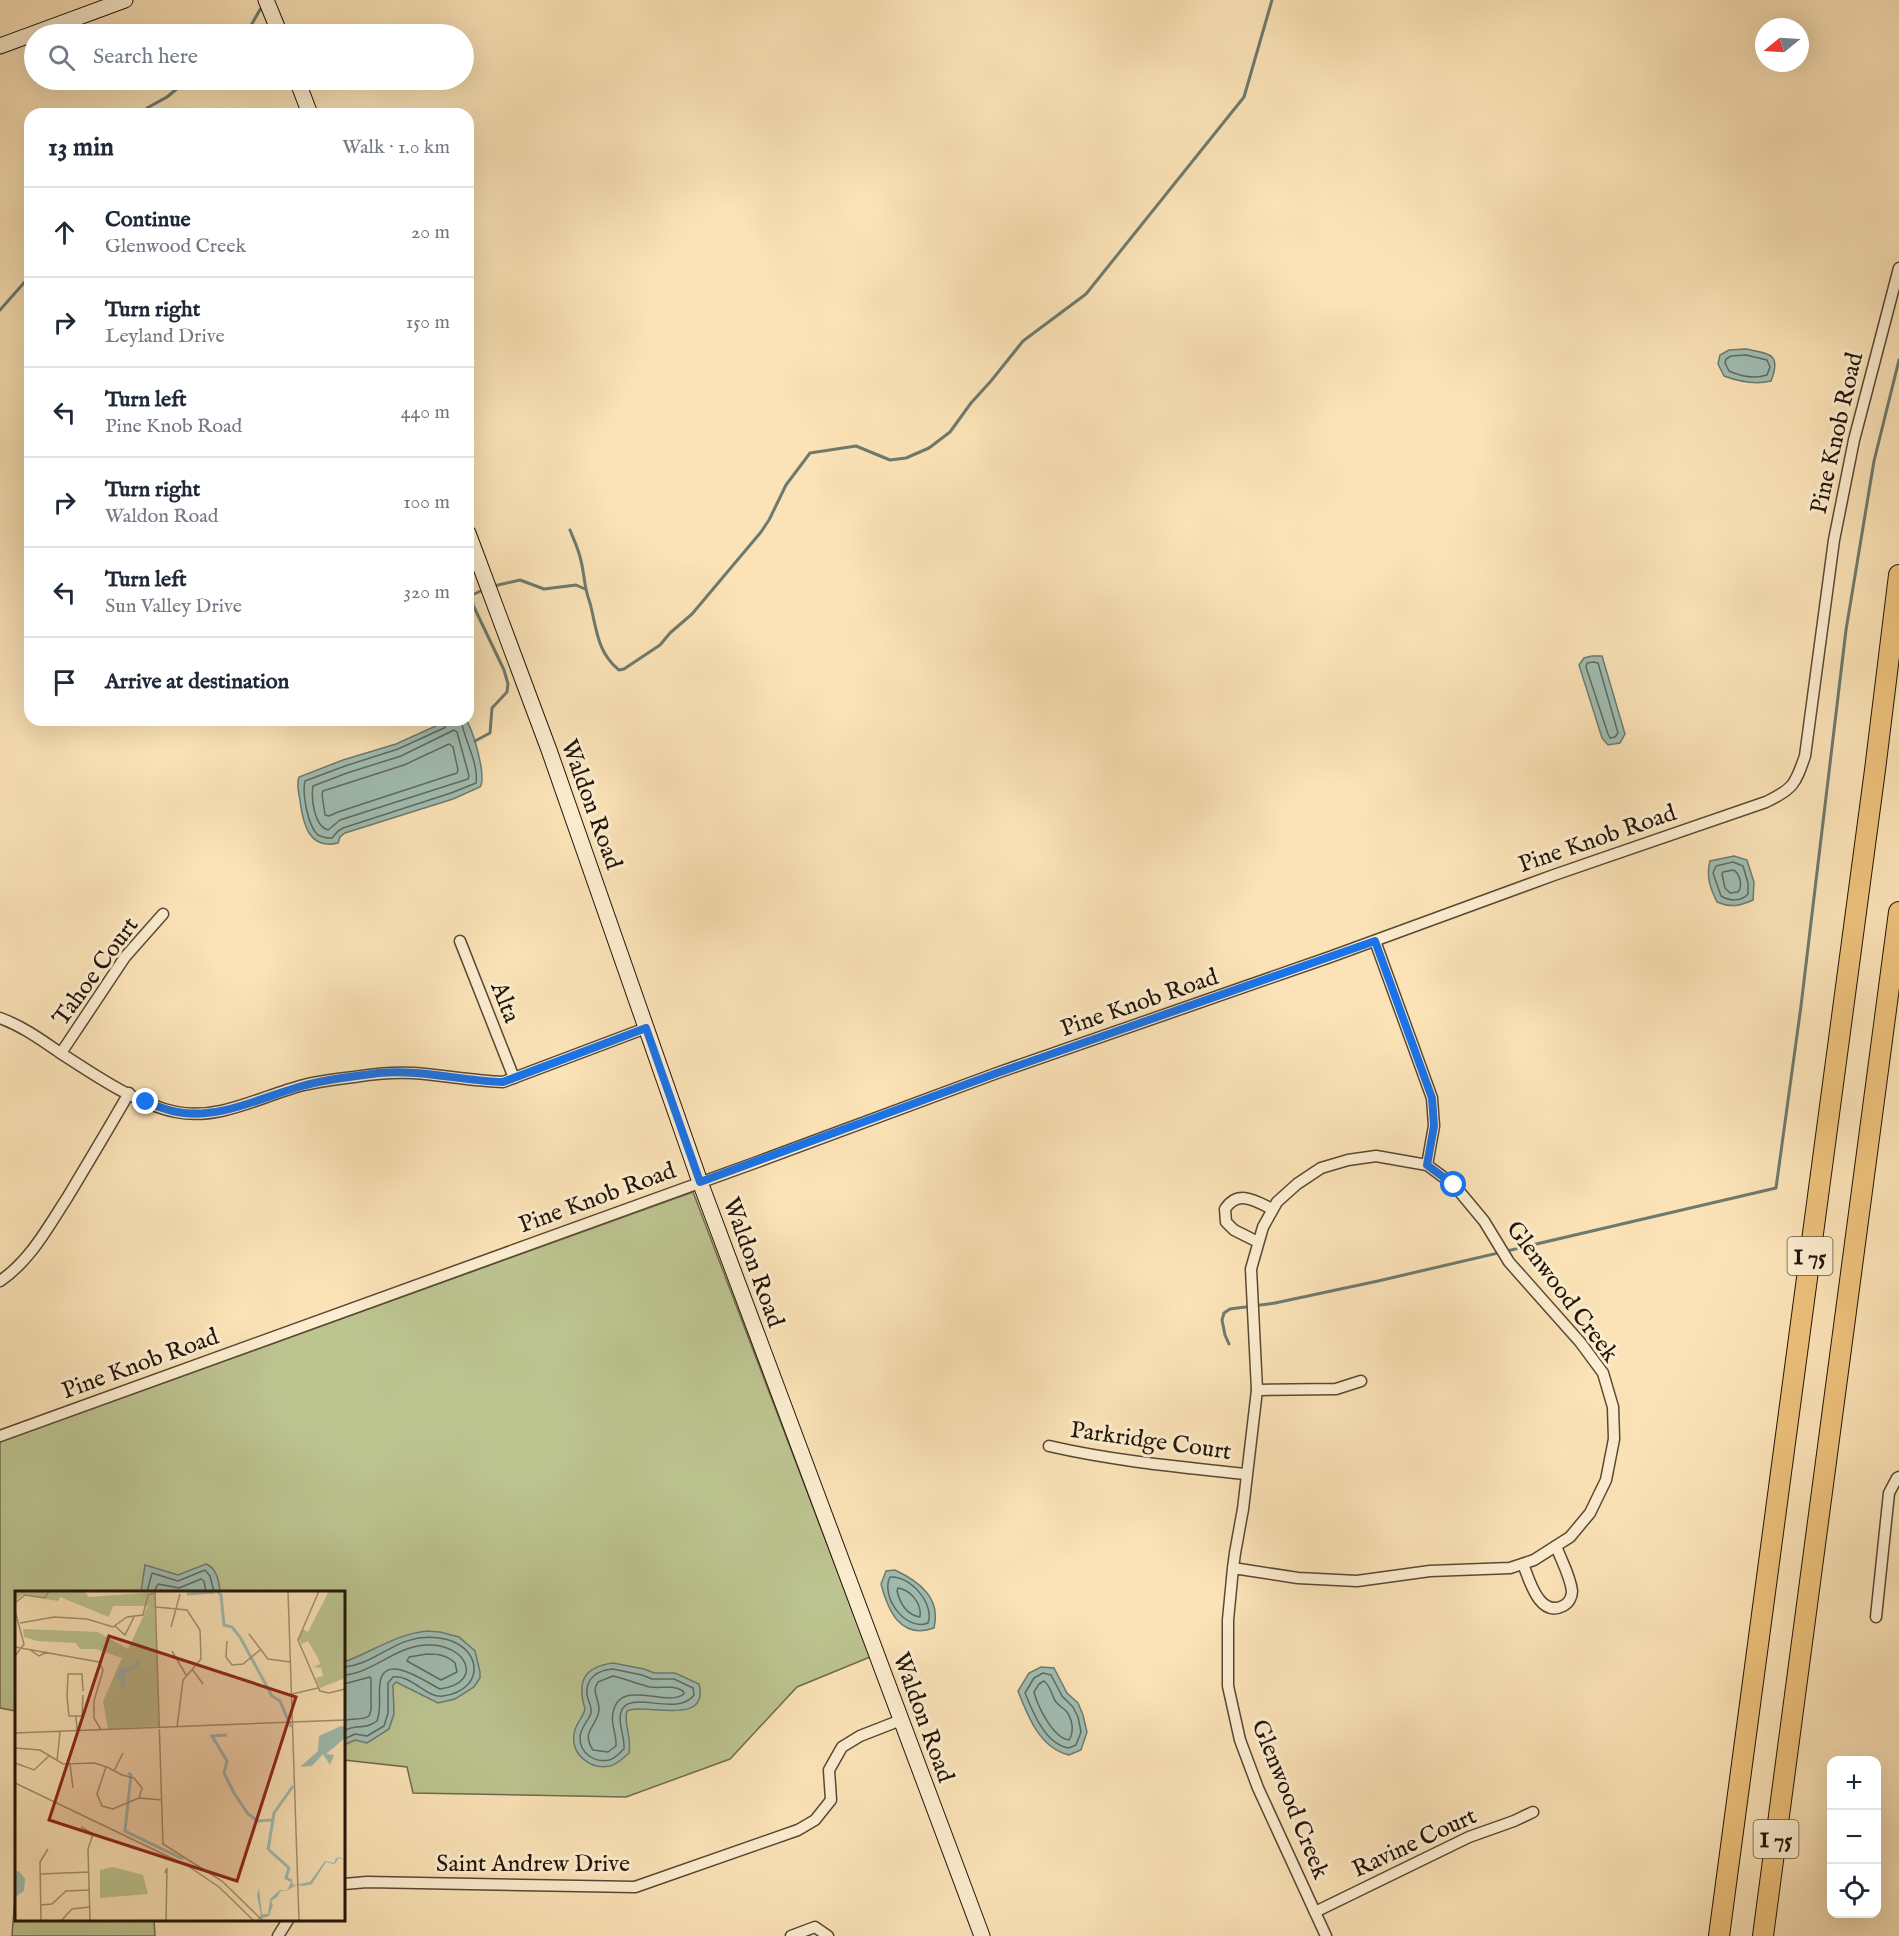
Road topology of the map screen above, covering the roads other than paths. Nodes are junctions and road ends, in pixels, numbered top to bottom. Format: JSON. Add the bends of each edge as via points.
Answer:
{"nodes":[{"id":1,"x":125,"y":0,"type":"edge"},
{"id":2,"x":266,"y":0,"type":"edge"},
{"id":3,"x":60,"y":24,"type":"edge"},
{"id":4,"x":276,"y":24,"type":"edge"},
{"id":5,"x":24,"y":37,"type":"edge"},
{"id":6,"x":0,"y":46,"type":"edge"},
{"id":7,"x":301,"y":90,"type":"edge"},
{"id":8,"x":308,"y":108,"type":"edge"},
{"id":9,"x":1899,"y":268,"type":"edge"},
{"id":10,"x":474,"y":548,"type":"edge"},
{"id":11,"x":1899,"y":575,"type":"edge"},
{"id":12,"x":1899,"y":912,"type":"edge"},
{"id":13,"x":164,"y":914,"type":"dead end"},
{"id":14,"x":460,"y":941,"type":"dead end"},
{"id":15,"x":1375,"y":941,"type":"junction"},
{"id":16,"x":0,"y":1018,"type":"edge"},
{"id":17,"x":646,"y":1028,"type":"junction"},
{"id":18,"x":61,"y":1053,"type":"junction"},
{"id":19,"x":514,"y":1078,"type":"junction"},
{"id":20,"x":129,"y":1093,"type":"junction"},
{"id":21,"x":1427,"y":1165,"type":"junction"},
{"id":22,"x":700,"y":1182,"type":"junction"},
{"id":23,"x":1272,"y":1209,"type":"junction"},
{"id":24,"x":1258,"y":1242,"type":"junction"},
{"id":25,"x":0,"y":1281,"type":"edge"},
{"id":26,"x":1361,"y":1381,"type":"dead end"},
{"id":27,"x":1257,"y":1390,"type":"junction"},
{"id":28,"x":0,"y":1436,"type":"edge"},
{"id":29,"x":1049,"y":1446,"type":"dead end"},
{"id":30,"x":1246,"y":1474,"type":"junction"},
{"id":31,"x":1899,"y":1477,"type":"edge"},
{"id":32,"x":1556,"y":1546,"type":"junction"},
{"id":33,"x":1523,"y":1564,"type":"junction"},
{"id":34,"x":1233,"y":1568,"type":"junction"},
{"id":35,"x":1876,"y":1617,"type":"dead end"},
{"id":36,"x":901,"y":1720,"type":"junction"},
{"id":37,"x":1533,"y":1812,"type":"dead end"},
{"id":38,"x":345,"y":1884,"type":"edge"},
{"id":39,"x":1315,"y":1912,"type":"junction"},
{"id":40,"x":287,"y":1921,"type":"edge"},
{"id":41,"x":278,"y":1936,"type":"edge"},
{"id":42,"x":791,"y":1936,"type":"edge"},
{"id":43,"x":828,"y":1936,"type":"edge"},
{"id":44,"x":982,"y":1936,"type":"edge"},
{"id":45,"x":1326,"y":1936,"type":"edge"},
{"id":46,"x":1719,"y":1936,"type":"edge"},
{"id":47,"x":1763,"y":1936,"type":"edge"}],
"edges":[{"from":1,"to":3,"type":"street"},
{"from":2,"to":4,"type":"street"},
{"from":5,"to":6,"type":"street"},
{"from":7,"to":8,"type":"street"},
{"from":9,"to":15,"type":"street","name":"Pine Knob Road","via":[[1854,440],[1834,540],[1805,756],[1793,786],[1766,802]]},
{"from":10,"to":17,"type":"street","name":"Waldon Road"},
{"from":11,"to":46,"type":"highway","number":"I 75"},
{"from":12,"to":47,"type":"highway","number":"I 75"},
{"from":13,"to":18,"type":"street","name":"Tahoe Court","via":[[124,957]]},
{"from":14,"to":19,"type":"street","name":"Alta"},
{"from":15,"to":21,"type":"street","via":[[1432,1098],[1434,1126]]},
{"from":15,"to":22,"type":"street","name":"Pine Knob Road"},
{"from":16,"to":18,"type":"street"},
{"from":17,"to":19,"type":"street"},
{"from":17,"to":22,"type":"street","name":"Waldon Road"},
{"from":18,"to":20,"type":"street"},
{"from":19,"to":20,"type":"street","via":[[503,1082],[382,1073],[305,1084],[210,1113],[176,1112]]},
{"from":20,"to":25,"type":"street","via":[[47,1230]]},
{"from":21,"to":23,"type":"street","name":"Glenwood Creek","via":[[1376,1156],[1348,1160],[1321,1168],[1297,1184]]},
{"from":21,"to":32,"type":"street","name":"Glenwood Creek","via":[[1454,1185],[1484,1221],[1509,1262],[1603,1373],[1612,1407],[1614,1439],[1606,1480],[1590,1513],[1570,1537]]},
{"from":22,"to":28,"type":"street","name":"Pine Knob Road"},
{"from":22,"to":36,"type":"street","name":"Waldon Road"},
{"from":23,"to":24,"type":"street","name":"Glenwood Creek"},
{"from":23,"to":24,"type":"street","via":[[1242,1197],[1226,1209],[1226,1222]]},
{"from":24,"to":27,"type":"street","name":"Glenwood Creek","via":[[1251,1269]]},
{"from":26,"to":27,"type":"street","via":[[1336,1389]]},
{"from":27,"to":30,"type":"street","name":"Glenwood Creek"},
{"from":29,"to":30,"type":"street","name":"Parkridge Court","via":[[1164,1466]]},
{"from":30,"to":34,"type":"street","name":"Glenwood Creek"},
{"from":31,"to":35,"type":"street","via":[[1889,1493]]},
{"from":32,"to":33,"type":"street","name":"Glenwood Creek"},
{"from":32,"to":33,"type":"street","via":[[1572,1592],[1563,1606],[1546,1606],[1538,1599]]},
{"from":33,"to":34,"type":"street","name":"Glenwood Creek","via":[[1357,1581],[1298,1578]]},
{"from":34,"to":39,"type":"street","name":"Glenwood Creek","via":[[1228,1686],[1240,1740]]},
{"from":36,"to":38,"type":"street","name":"Saint Andrew Drive","via":[[842,1747],[830,1770],[831,1800],[814,1820],[798,1830],[635,1887]]},
{"from":36,"to":44,"type":"street","name":"Waldon Road"},
{"from":37,"to":39,"type":"street","name":"Ravine Court","via":[[1469,1837]]},
{"from":39,"to":45,"type":"street","name":"Glenwood Creek"},
{"from":40,"to":41,"type":"street"},
{"from":42,"to":43,"type":"street","via":[[815,1927]]}]}
